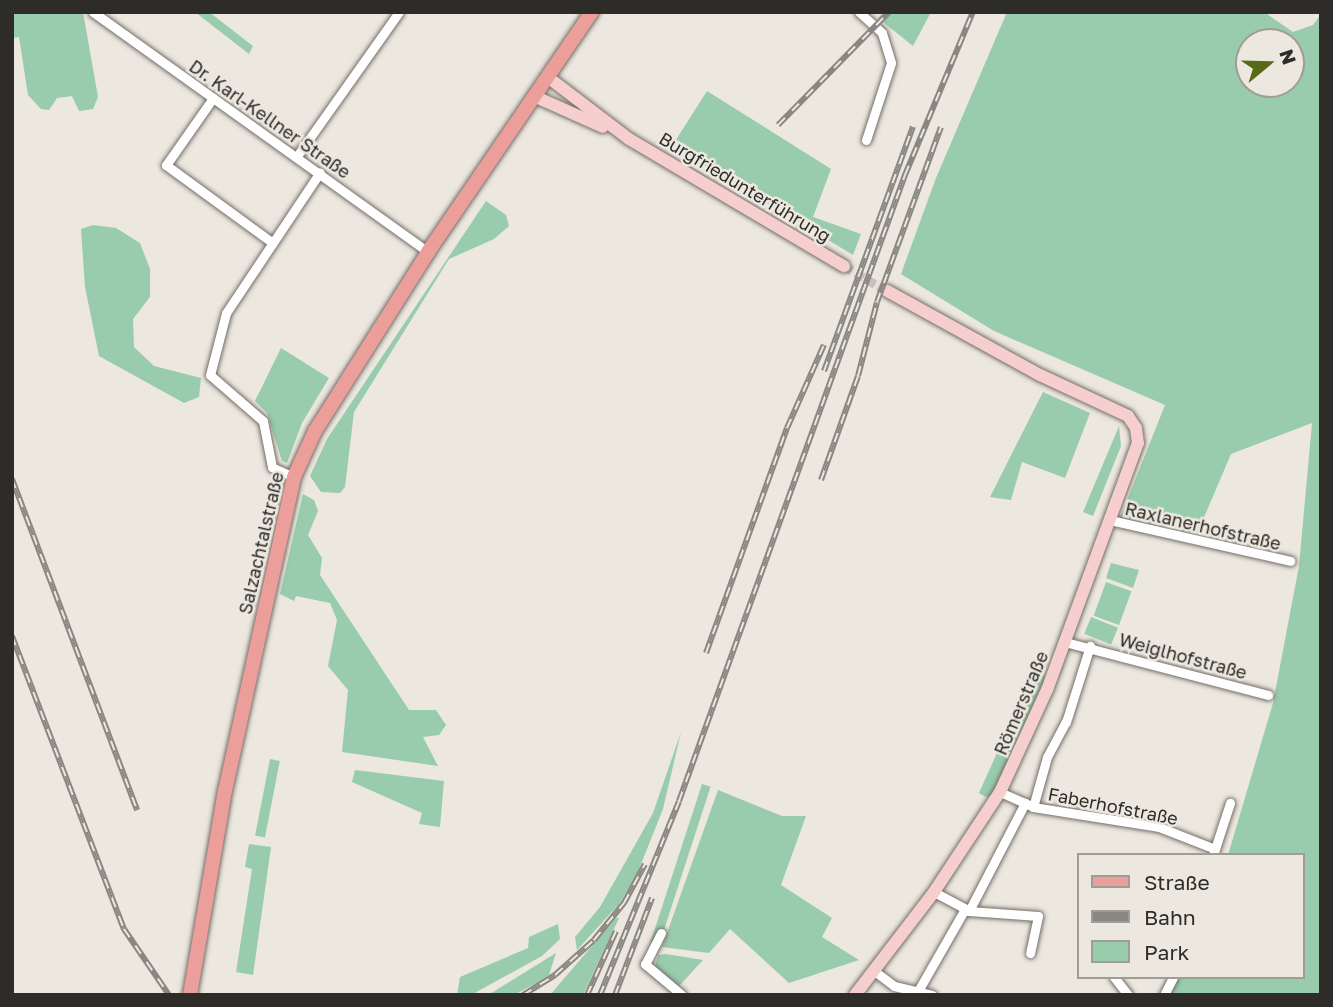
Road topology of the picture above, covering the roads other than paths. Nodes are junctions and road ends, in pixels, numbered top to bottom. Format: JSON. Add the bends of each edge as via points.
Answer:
{"nodes":[{"id":1,"x":93,"y":12,"type":"edge"},
{"id":2,"x":399,"y":12,"type":"edge"},
{"id":3,"x":592,"y":12,"type":"edge"},
{"id":4,"x":859,"y":12,"type":"edge"},
{"id":5,"x":549,"y":78,"type":"junction"},
{"id":6,"x":536,"y":97,"type":"junction"},
{"id":7,"x":212,"y":98,"type":"junction"},
{"id":8,"x":629,"y":139,"type":"junction"},
{"id":9,"x":866,"y":140,"type":"dead end"},
{"id":10,"x":297,"y":156,"type":"junction"},
{"id":11,"x":320,"y":172,"type":"junction"},
{"id":12,"x":273,"y":243,"type":"junction"},
{"id":13,"x":428,"y":252,"type":"junction"},
{"id":14,"x":844,"y":266,"type":"tunnel mouth"},
{"id":15,"x":887,"y":291,"type":"tunnel mouth"},
{"id":16,"x":294,"y":477,"type":"junction"},
{"id":17,"x":1110,"y":520,"type":"junction"},
{"id":18,"x":1290,"y":562,"type":"dead end"},
{"id":19,"x":1065,"y":642,"type":"junction"},
{"id":20,"x":1090,"y":646,"type":"junction"},
{"id":21,"x":1269,"y":695,"type":"dead end"},
{"id":22,"x":1000,"y":792,"type":"junction"},
{"id":23,"x":1230,"y":803,"type":"dead end"},
{"id":24,"x":1029,"y":805,"type":"junction"},
{"id":25,"x":1214,"y":852,"type":"edge"},
{"id":26,"x":934,"y":892,"type":"junction"},
{"id":27,"x":967,"y":910,"type":"junction"},
{"id":28,"x":661,"y":933,"type":"dead end"},
{"id":29,"x":1030,"y":953,"type":"dead end"},
{"id":30,"x":873,"y":970,"type":"junction"},
{"id":31,"x":1116,"y":979,"type":"edge"},
{"id":32,"x":1172,"y":979,"type":"edge"},
{"id":33,"x":918,"y":991,"type":"junction"},
{"id":34,"x":190,"y":995,"type":"edge"},
{"id":35,"x":682,"y":995,"type":"edge"},
{"id":36,"x":855,"y":995,"type":"edge"},
{"id":37,"x":932,"y":995,"type":"edge"},
{"id":38,"x":1128,"y":995,"type":"edge"},
{"id":39,"x":1164,"y":995,"type":"edge"}],
"edges":[{"from":1,"to":7,"type":"street","name":"Dr. Karl-Kellner Straße"},
{"from":2,"to":10,"type":"street"},
{"from":3,"to":5,"type":"main road","name":"Salzachtalstraße"},
{"from":4,"to":9,"type":"street","via":[[882,33],[891,63]]},
{"from":5,"to":6,"type":"main road","name":"Salzachtalstraße"},
{"from":5,"to":8,"type":"street","name":"Burgfriedunterführung"},
{"from":6,"to":8,"type":"street","name":"Burgfriedunterführung"},
{"from":6,"to":13,"type":"main road","name":"Salzachtalstraße"},
{"from":7,"to":10,"type":"street","name":"Dr. Karl-Kellner Straße"},
{"from":7,"to":12,"type":"street","via":[[166,165]]},
{"from":8,"to":14,"type":"street","name":"Burgfriedunterführung"},
{"from":10,"to":11,"type":"street","name":"Dr. Karl-Kellner Straße"},
{"from":11,"to":12,"type":"street"},
{"from":11,"to":13,"type":"street","name":"Dr. Karl-Kellner Straße"},
{"from":12,"to":16,"type":"street","via":[[226,313],[210,375],[263,421],[272,467]]},
{"from":13,"to":16,"type":"main road","name":"Salzachtalstraße","via":[[315,431]]},
{"from":15,"to":17,"type":"street","name":"Römerstraße","via":[[1040,375],[1128,416],[1138,443]]},
{"from":16,"to":34,"type":"main road","name":"Salzachtalstraße","via":[[225,791]]},
{"from":17,"to":18,"type":"street","name":"Raxlanerhofstraße"},
{"from":17,"to":19,"type":"street","name":"Römerstraße"},
{"from":19,"to":20,"type":"street","name":"Weiglhofstraße"},
{"from":19,"to":22,"type":"street","name":"Römerstraße"},
{"from":20,"to":21,"type":"street","name":"Weiglhofstraße"},
{"from":20,"to":24,"type":"street","via":[[1066,722]]},
{"from":22,"to":24,"type":"street","name":"Faberhofstraße"},
{"from":22,"to":26,"type":"street","name":"Römerstraße"},
{"from":23,"to":25,"type":"street","name":"Faberhofstraße"},
{"from":24,"to":25,"type":"street","name":"Faberhofstraße","via":[[1159,827]]},
{"from":24,"to":27,"type":"street"},
{"from":26,"to":27,"type":"street"},
{"from":26,"to":30,"type":"street","name":"Römerstraße"},
{"from":27,"to":29,"type":"street","via":[[1038,916]]},
{"from":27,"to":33,"type":"street"},
{"from":28,"to":35,"type":"street","via":[[645,964]]},
{"from":30,"to":33,"type":"street","via":[[894,986]]},
{"from":30,"to":36,"type":"street","name":"Römerstraße"},
{"from":31,"to":38,"type":"street"},
{"from":32,"to":39,"type":"street"},
{"from":33,"to":37,"type":"street"}]}
